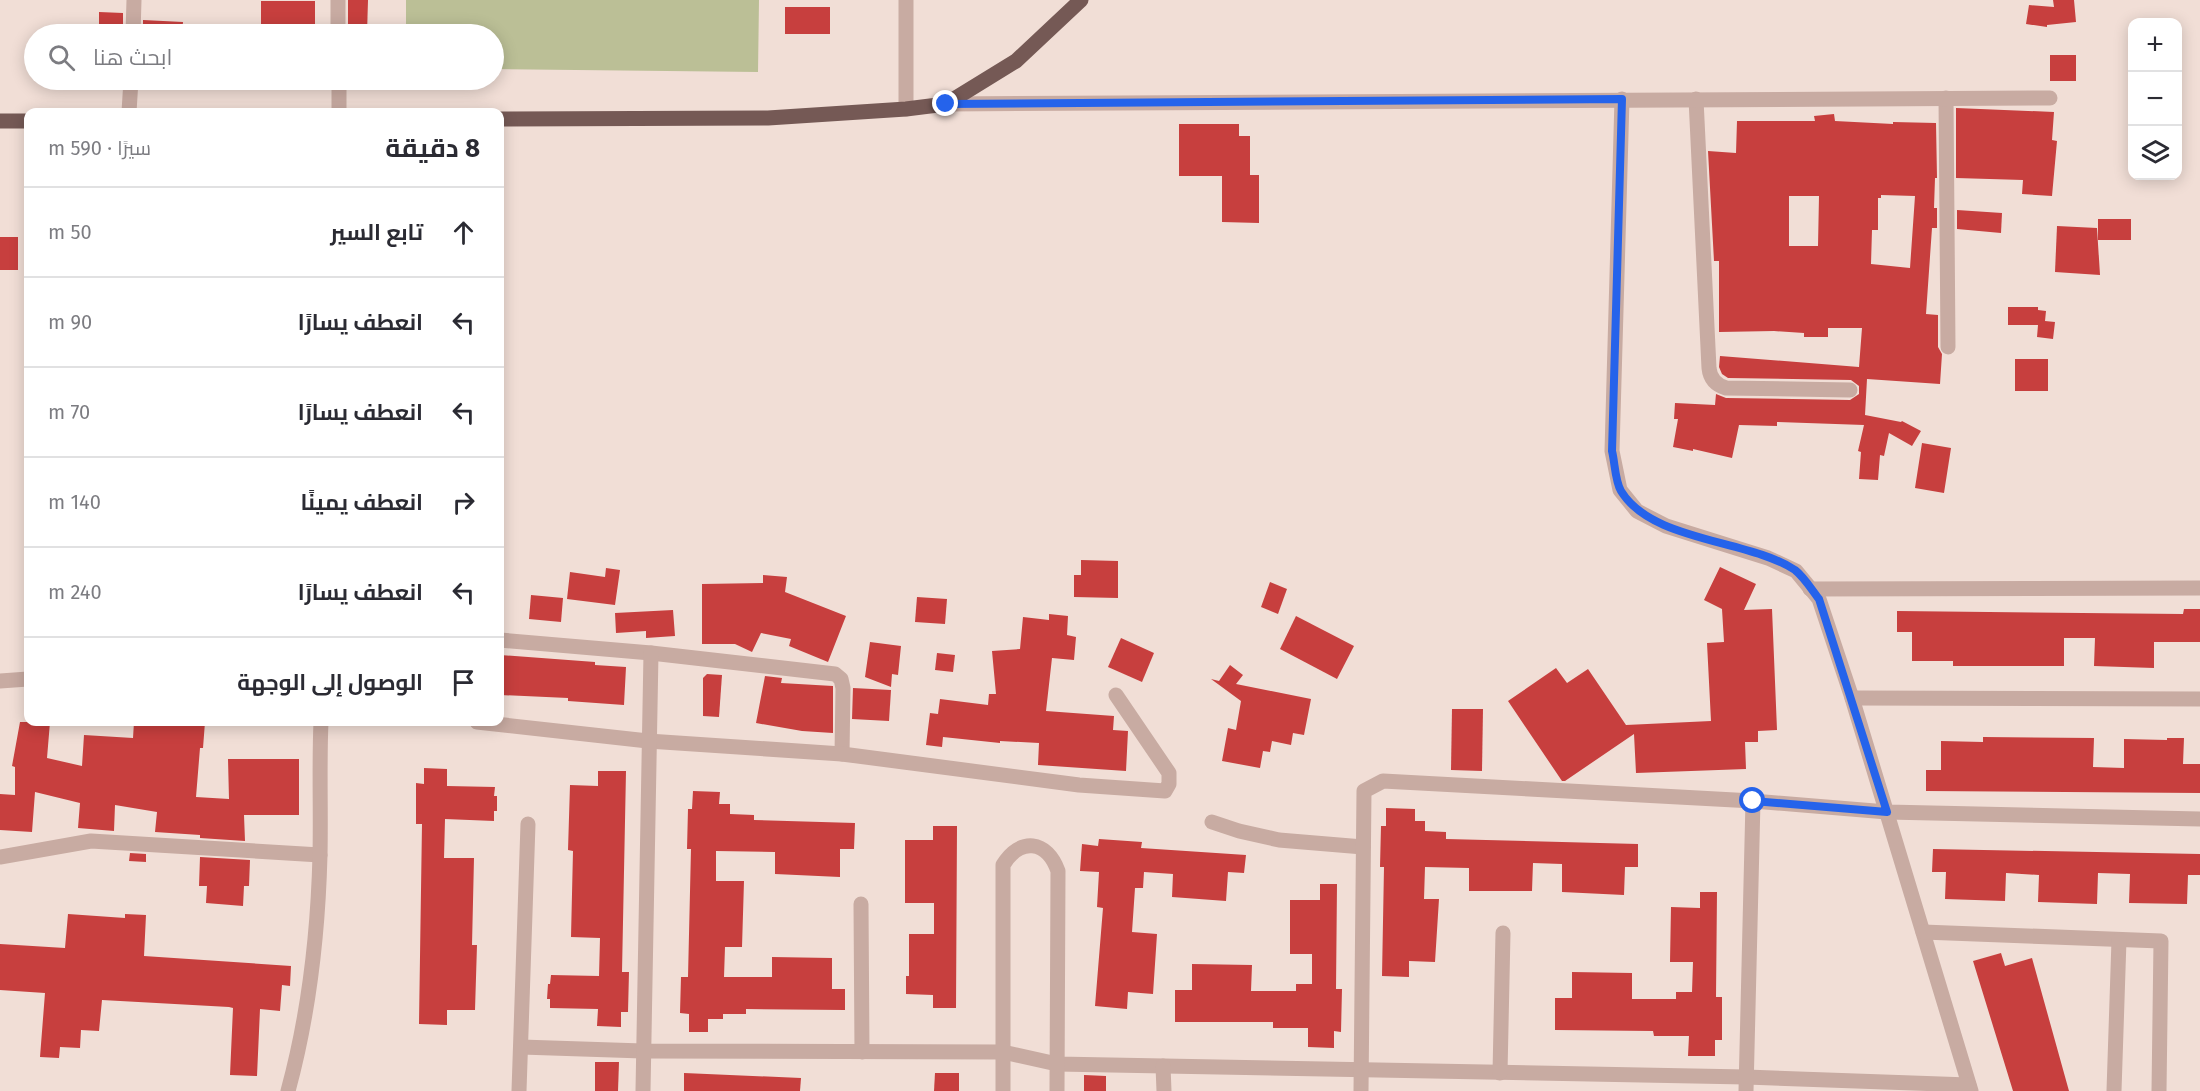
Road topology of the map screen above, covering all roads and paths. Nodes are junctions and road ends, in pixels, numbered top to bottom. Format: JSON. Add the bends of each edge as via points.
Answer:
{"nodes":[{"id":1,"x":134,"y":0,"type":"edge"},
{"id":2,"x":338,"y":0,"type":"edge"},
{"id":3,"x":906,"y":0,"type":"edge"},
{"id":4,"x":1081,"y":0,"type":"edge"},
{"id":5,"x":133,"y":24,"type":"edge"},
{"id":6,"x":338,"y":24,"type":"edge"},
{"id":7,"x":130,"y":90,"type":"edge"},
{"id":8,"x":339,"y":90,"type":"edge"},
{"id":9,"x":1946,"y":98,"type":"junction"},
{"id":10,"x":2050,"y":98,"type":"dead end"},
{"id":11,"x":1622,"y":99,"type":"junction"},
{"id":12,"x":1696,"y":99,"type":"junction"},
{"id":13,"x":946,"y":104,"type":"junction"},
{"id":14,"x":129,"y":108,"type":"edge"},
{"id":15,"x":339,"y":108,"type":"edge"},
{"id":16,"x":906,"y":109,"type":"junction"},
{"id":17,"x":504,"y":119,"type":"edge"},
{"id":18,"x":0,"y":121,"type":"edge"},
{"id":19,"x":24,"y":121,"type":"edge"},
{"id":20,"x":1948,"y":347,"type":"dead end"},
{"id":21,"x":1850,"y":390,"type":"dead end"},
{"id":22,"x":1810,"y":588,"type":"junction"},
{"id":23,"x":2200,"y":588,"type":"edge"},
{"id":24,"x":504,"y":640,"type":"edge"},
{"id":25,"x":651,"y":653,"type":"junction"},
{"id":26,"x":24,"y":679,"type":"edge"},
{"id":27,"x":0,"y":681,"type":"edge"},
{"id":28,"x":1116,"y":695,"type":"dead end"},
{"id":29,"x":1852,"y":698,"type":"junction"},
{"id":30,"x":2200,"y":699,"type":"edge"},
{"id":31,"x":504,"y":725,"type":"edge"},
{"id":32,"x":321,"y":726,"type":"edge"},
{"id":33,"x":648,"y":741,"type":"junction"},
{"id":34,"x":842,"y":754,"type":"junction"},
{"id":35,"x":1753,"y":801,"type":"junction"},
{"id":36,"x":1887,"y":812,"type":"junction"},
{"id":37,"x":2200,"y":819,"type":"edge"},
{"id":38,"x":1212,"y":822,"type":"dead end"},
{"id":39,"x":528,"y":824,"type":"dead end"},
{"id":40,"x":1364,"y":847,"type":"junction"},
{"id":41,"x":320,"y":855,"type":"junction"},
{"id":42,"x":0,"y":857,"type":"edge"},
{"id":43,"x":861,"y":904,"type":"dead end"},
{"id":44,"x":1923,"y":932,"type":"junction"},
{"id":45,"x":1503,"y":933,"type":"dead end"},
{"id":46,"x":2119,"y":940,"type":"junction"},
{"id":47,"x":521,"y":1047,"type":"junction"},
{"id":48,"x":644,"y":1051,"type":"junction"},
{"id":49,"x":861,"y":1052,"type":"junction"},
{"id":50,"x":1003,"y":1052,"type":"junction"},
{"id":51,"x":1057,"y":1064,"type":"junction"},
{"id":52,"x":1163,"y":1066,"type":"junction"},
{"id":53,"x":1362,"y":1070,"type":"junction"},
{"id":54,"x":1500,"y":1073,"type":"junction"},
{"id":55,"x":1746,"y":1084,"type":"edge"},
{"id":56,"x":1970,"y":1088,"type":"edge"},
{"id":57,"x":288,"y":1091,"type":"edge"},
{"id":58,"x":519,"y":1091,"type":"edge"},
{"id":59,"x":643,"y":1091,"type":"edge"},
{"id":60,"x":1003,"y":1091,"type":"edge"},
{"id":61,"x":1057,"y":1091,"type":"edge"},
{"id":62,"x":1164,"y":1091,"type":"edge"},
{"id":63,"x":1361,"y":1091,"type":"edge"},
{"id":64,"x":2114,"y":1091,"type":"edge"},
{"id":65,"x":2159,"y":1091,"type":"edge"}],
"edges":[{"from":1,"to":5,"type":"street"},
{"from":2,"to":6,"type":"street"},
{"from":3,"to":16,"type":"street"},
{"from":4,"to":13,"type":"main road","via":[[1016,61]]},
{"from":7,"to":14,"type":"street"},
{"from":8,"to":15,"type":"street"},
{"from":9,"to":10,"type":"street"},
{"from":9,"to":12,"type":"street"},
{"from":9,"to":20,"type":"street"},
{"from":11,"to":12,"type":"street"},
{"from":11,"to":13,"type":"street"},
{"from":11,"to":22,"type":"street","via":[[1612,451],[1620,490],[1637,511],[1666,526],[1768,558],[1796,571]]},
{"from":12,"to":21,"type":"street","via":[[1712,378],[1726,388]]},
{"from":13,"to":16,"type":"main road"},
{"from":16,"to":17,"type":"main road","via":[[768,118]]},
{"from":18,"to":19,"type":"main road"},
{"from":22,"to":23,"type":"street"},
{"from":22,"to":29,"type":"street","via":[[1819,599]]},
{"from":24,"to":25,"type":"street"},
{"from":25,"to":33,"type":"street"},
{"from":25,"to":34,"type":"street","via":[[835,674],[843,688]]},
{"from":26,"to":27,"type":"street"},
{"from":28,"to":34,"type":"street","via":[[1169,773],[1165,791],[1079,785]]},
{"from":29,"to":30,"type":"street"},
{"from":29,"to":36,"type":"street"},
{"from":31,"to":33,"type":"street"},
{"from":32,"to":41,"type":"street"},
{"from":33,"to":34,"type":"street"},
{"from":33,"to":48,"type":"street"},
{"from":35,"to":36,"type":"street"},
{"from":35,"to":40,"type":"street","via":[[1383,781],[1364,791]]},
{"from":35,"to":55,"type":"street"},
{"from":36,"to":37,"type":"street"},
{"from":36,"to":44,"type":"street"},
{"from":38,"to":40,"type":"street","via":[[1279,840]]},
{"from":39,"to":47,"type":"street"},
{"from":40,"to":53,"type":"street"},
{"from":41,"to":42,"type":"street","via":[[92,841]]},
{"from":41,"to":57,"type":"street","via":[[314,956],[300,1046]]},
{"from":43,"to":49,"type":"street"},
{"from":44,"to":46,"type":"street"},
{"from":44,"to":56,"type":"street"},
{"from":45,"to":54,"type":"street"},
{"from":46,"to":64,"type":"street"},
{"from":46,"to":65,"type":"street","via":[[2161,942]]},
{"from":47,"to":48,"type":"street"},
{"from":47,"to":58,"type":"street"},
{"from":48,"to":49,"type":"street"},
{"from":48,"to":59,"type":"street"},
{"from":49,"to":50,"type":"street"},
{"from":50,"to":51,"type":"street"},
{"from":50,"to":51,"type":"street","via":[[1003,865],[1020,847],[1033,845],[1054,859],[1058,871]]},
{"from":50,"to":60,"type":"street"},
{"from":51,"to":52,"type":"street"},
{"from":51,"to":61,"type":"street"},
{"from":52,"to":53,"type":"street"},
{"from":52,"to":62,"type":"street"},
{"from":53,"to":54,"type":"street"},
{"from":53,"to":63,"type":"street"},
{"from":54,"to":55,"type":"street"},
{"from":55,"to":56,"type":"street"}]}
